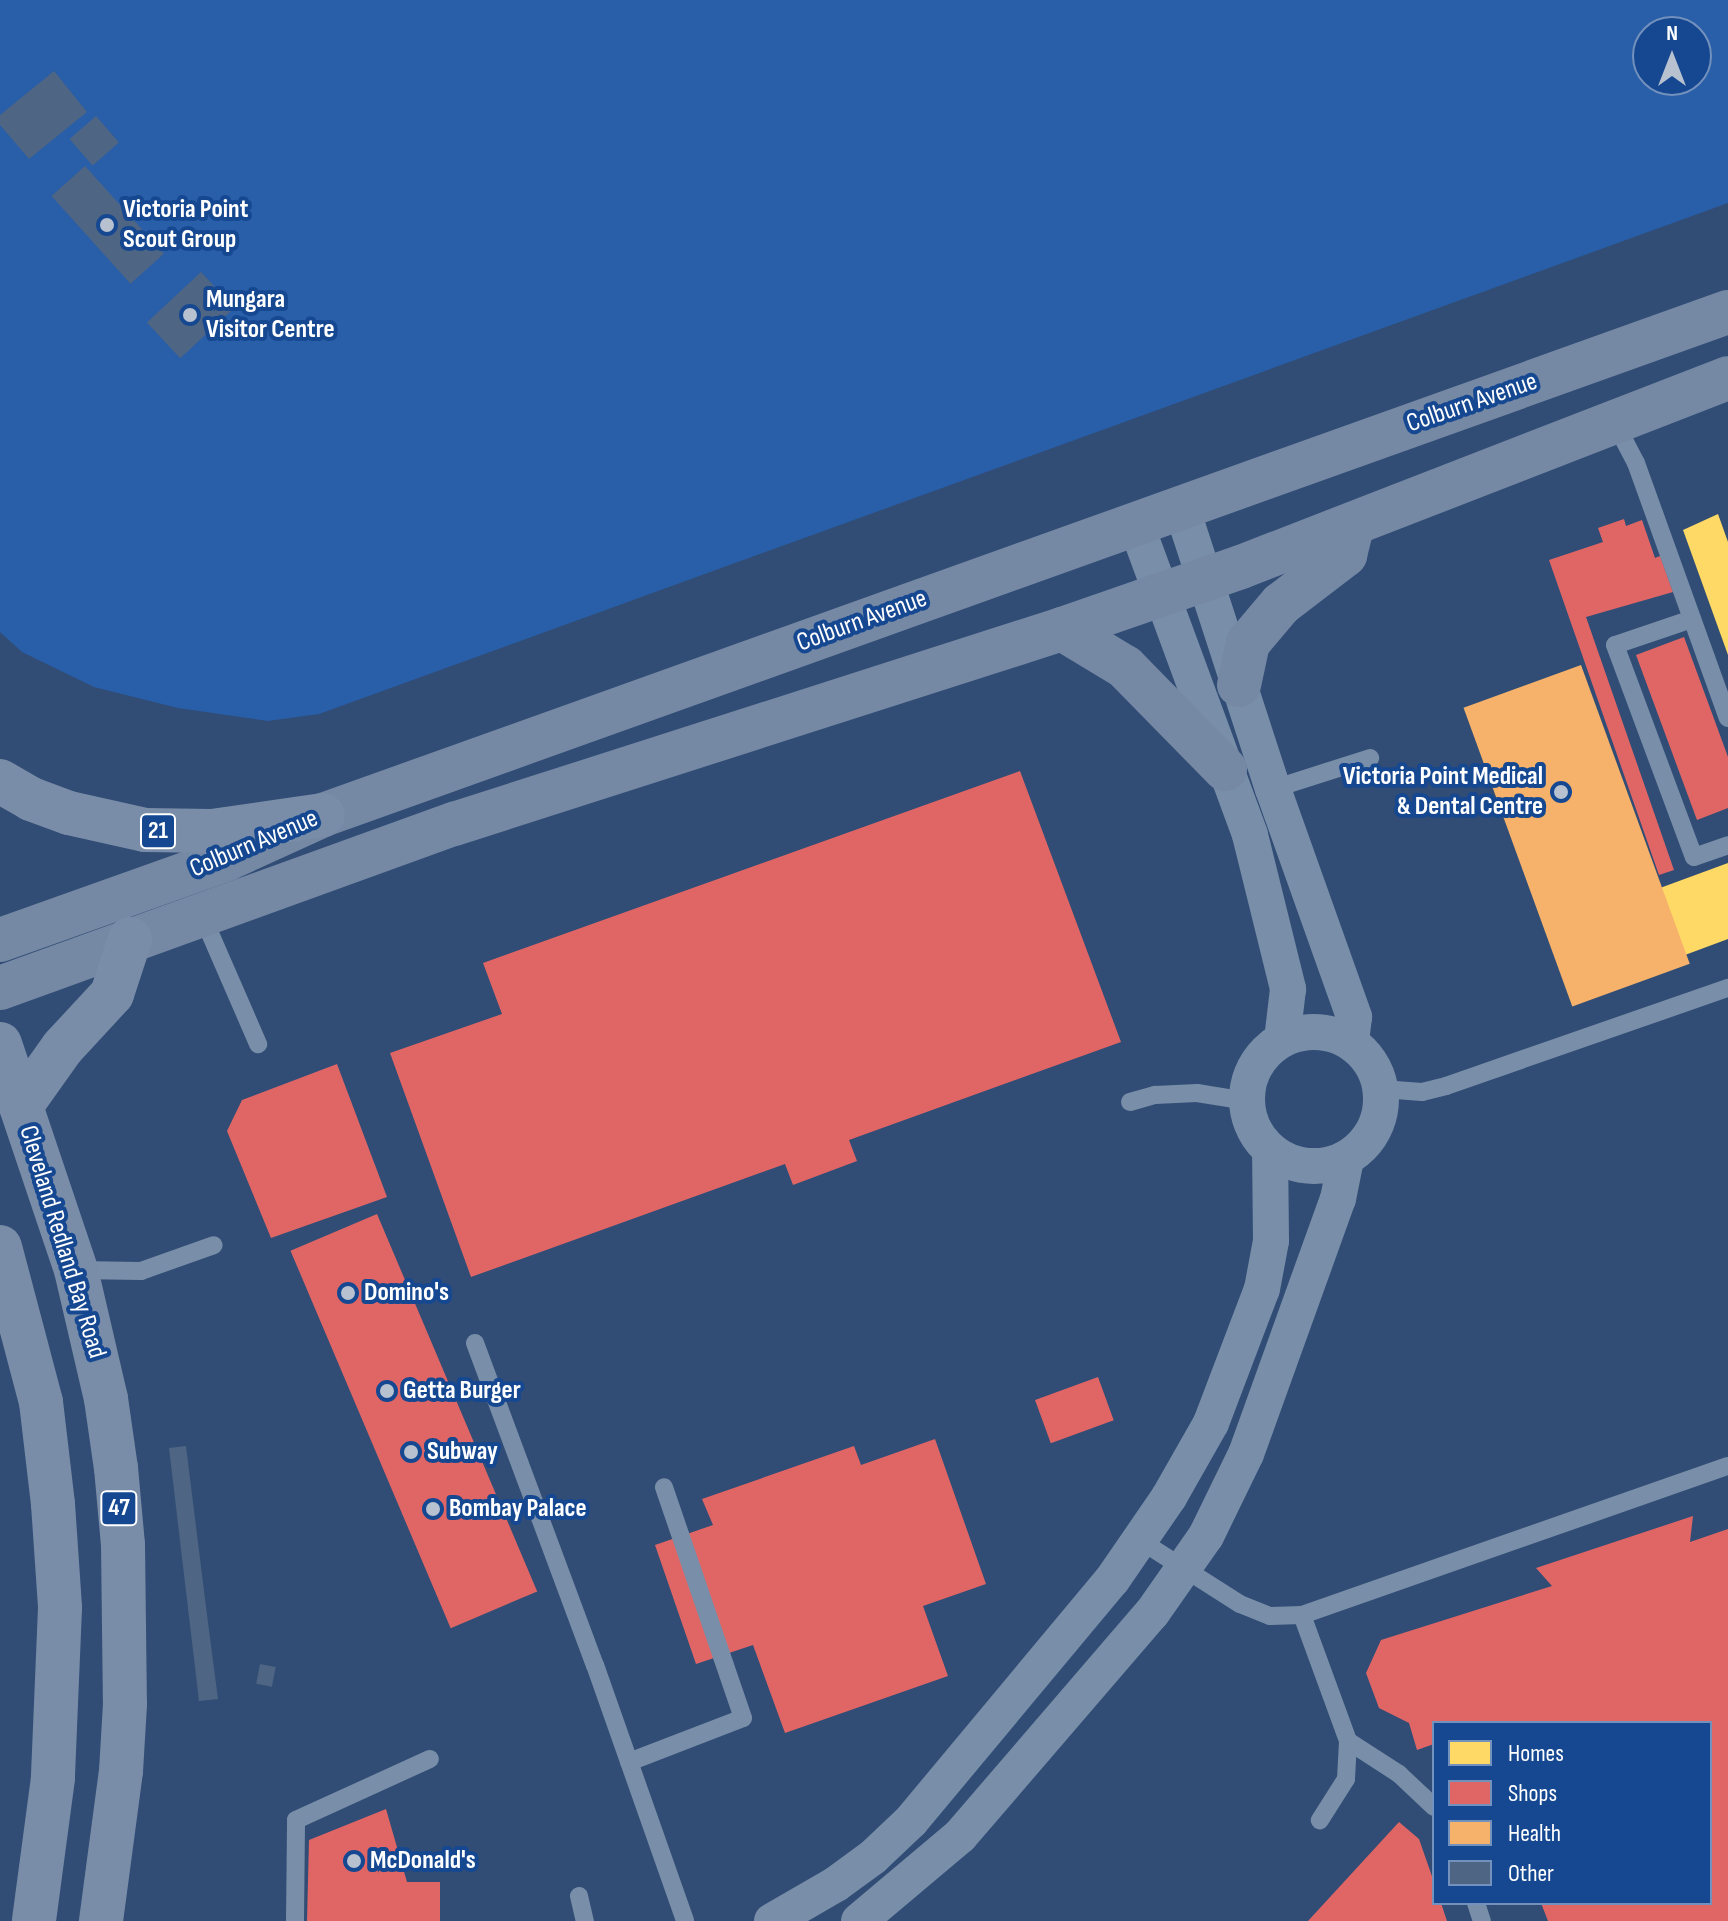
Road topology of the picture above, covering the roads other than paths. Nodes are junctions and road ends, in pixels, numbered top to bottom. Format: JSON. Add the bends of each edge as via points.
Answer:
{"nodes":[{"id":1,"x":1728,"y":312,"type":"edge"},
{"id":2,"x":1728,"y":378,"type":"edge"},
{"id":3,"x":1615,"y":423,"type":"junction"},
{"id":4,"x":1181,"y":506,"type":"junction"},
{"id":5,"x":1135,"y":522,"type":"junction"},
{"id":6,"x":1352,"y":527,"type":"junction"},
{"id":7,"x":1205,"y":579,"type":"junction"},
{"id":8,"x":1162,"y":595,"type":"junction"},
{"id":9,"x":1692,"y":619,"type":"junction"},
{"id":10,"x":1062,"y":629,"type":"junction"},
{"id":11,"x":1239,"y":685,"type":"junction"},
{"id":12,"x":1728,"y":718,"type":"edge"},
{"id":13,"x":1370,"y":758,"type":"dead end"},
{"id":14,"x":1225,"y":769,"type":"junction"},
{"id":15,"x":0,"y":781,"type":"edge"},
{"id":16,"x":1273,"y":789,"type":"junction"},
{"id":17,"x":323,"y":815,"type":"junction"},
{"id":18,"x":1728,"y":845,"type":"edge"},
{"id":19,"x":202,"y":914,"type":"junction"},
{"id":20,"x":130,"y":939,"type":"junction"},
{"id":21,"x":0,"y":940,"type":"edge"},
{"id":22,"x":0,"y":988,"type":"edge"},
{"id":23,"x":1728,"y":988,"type":"edge"},
{"id":24,"x":1282,"y":1040,"type":"junction"},
{"id":25,"x":1351,"y":1042,"type":"junction"},
{"id":26,"x":0,"y":1044,"type":"edge"},
{"id":27,"x":258,"y":1044,"type":"dead end"},
{"id":28,"x":1382,"y":1089,"type":"junction"},
{"id":29,"x":1247,"y":1101,"type":"junction"},
{"id":30,"x":1130,"y":1102,"type":"dead end"},
{"id":31,"x":21,"y":1106,"type":"junction"},
{"id":32,"x":1270,"y":1150,"type":"junction"},
{"id":33,"x":1346,"y":1159,"type":"junction"},
{"id":34,"x":214,"y":1245,"type":"dead end"},
{"id":35,"x":0,"y":1247,"type":"edge"},
{"id":36,"x":76,"y":1270,"type":"junction"},
{"id":37,"x":475,"y":1343,"type":"dead end"},
{"id":38,"x":1728,"y":1466,"type":"edge"},
{"id":39,"x":664,"y":1487,"type":"dead end"},
{"id":40,"x":1141,"y":1541,"type":"junction"},
{"id":41,"x":1184,"y":1571,"type":"junction"},
{"id":42,"x":1302,"y":1615,"type":"junction"},
{"id":43,"x":1348,"y":1741,"type":"junction"},
{"id":44,"x":430,"y":1759,"type":"dead end"},
{"id":45,"x":629,"y":1762,"type":"junction"},
{"id":46,"x":1432,"y":1805,"type":"edge"},
{"id":47,"x":1320,"y":1820,"type":"dead end"},
{"id":48,"x":579,"y":1896,"type":"dead end"},
{"id":49,"x":34,"y":1921,"type":"edge"},
{"id":50,"x":101,"y":1921,"type":"edge"},
{"id":51,"x":295,"y":1921,"type":"edge"},
{"id":52,"x":585,"y":1921,"type":"edge"},
{"id":53,"x":685,"y":1921,"type":"edge"},
{"id":54,"x":772,"y":1921,"type":"edge"},
{"id":55,"x":859,"y":1921,"type":"edge"}],
"edges":[{"from":1,"to":4,"type":"main road","name":"Colburn Avenue","number":"21"},
{"from":2,"to":3,"type":"main road","name":"Colburn Avenue"},
{"from":3,"to":6,"type":"main road","name":"Colburn Avenue"},
{"from":3,"to":9,"type":"lane","via":[[1636,463]]},
{"from":4,"to":5,"type":"main road","name":"Colburn Avenue","number":"21"},
{"from":4,"to":7,"type":"street"},
{"from":5,"to":8,"type":"street"},
{"from":5,"to":17,"type":"main road","name":"Colburn Avenue","number":"21"},
{"from":6,"to":7,"type":"main road","name":"Colburn Avenue"},
{"from":6,"to":11,"type":"main road","via":[[1345,555],[1281,604],[1248,643]]},
{"from":7,"to":8,"type":"main road","name":"Colburn Avenue"},
{"from":7,"to":11,"type":"street"},
{"from":8,"to":10,"type":"main road","name":"Colburn Avenue"},
{"from":8,"to":14,"type":"street"},
{"from":9,"to":12,"type":"lane"},
{"from":9,"to":18,"type":"lane","via":[[1615,645],[1694,857]]},
{"from":10,"to":14,"type":"main road","via":[[1125,667]]},
{"from":10,"to":19,"type":"main road","name":"Colburn Avenue","via":[[512,804]]},
{"from":11,"to":16,"type":"street"},
{"from":13,"to":16,"type":"lane"},
{"from":14,"to":24,"type":"street","via":[[1250,835],[1282,956],[1288,989]]},
{"from":15,"to":17,"type":"highway","number":"21","via":[[69,813],[145,830],[212,831]]},
{"from":16,"to":25,"type":"street","via":[[1354,1017]]},
{"from":17,"to":21,"type":"main road","name":"Colburn Avenue","via":[[227,859]]},
{"from":19,"to":20,"type":"main road","name":"Colburn Avenue"},
{"from":19,"to":27,"type":"lane"},
{"from":20,"to":22,"type":"main road","name":"Colburn Avenue"},
{"from":20,"to":31,"type":"highway","via":[[112,994],[63,1047]]},
{"from":23,"to":28,"type":"lane","via":[[1446,1086],[1422,1092]]},
{"from":24,"to":25,"type":"street","via":[[1317,1032]]},
{"from":24,"to":29,"type":"street","via":[[1255,1066]]},
{"from":25,"to":28,"type":"street","via":[[1365,1055]]},
{"from":26,"to":31,"type":"highway","name":"Cleveland Redland Bay Road","number":"47"},
{"from":28,"to":33,"type":"street","via":[[1375,1130]]},
{"from":29,"to":30,"type":"lane","via":[[1197,1093]]},
{"from":29,"to":32,"type":"street","via":[[1250,1120]]},
{"from":31,"to":36,"type":"highway","name":"Cleveland Redland Bay Road","number":"47"},
{"from":32,"to":33,"type":"street","via":[[1307,1166]]},
{"from":32,"to":40,"type":"street","via":[[1271,1241],[1253,1316],[1211,1423]]},
{"from":33,"to":41,"type":"street","via":[[1338,1199],[1246,1454]]},
{"from":34,"to":36,"type":"lane","via":[[141,1271]]},
{"from":35,"to":49,"type":"highway","via":[[41,1402],[60,1608],[53,1778]]},
{"from":36,"to":50,"type":"highway","name":"Cleveland Redland Bay Road","number":"47","via":[[106,1399],[123,1545],[125,1704]]},
{"from":37,"to":45,"type":"lane"},
{"from":38,"to":42,"type":"lane"},
{"from":39,"to":45,"type":"lane","via":[[743,1718]]},
{"from":40,"to":41,"type":"lane"},
{"from":40,"to":54,"type":"street","via":[[911,1821],[836,1884]]},
{"from":41,"to":42,"type":"lane","via":[[1270,1616]]},
{"from":41,"to":55,"type":"street","via":[[960,1836]]},
{"from":42,"to":43,"type":"lane"},
{"from":43,"to":46,"type":"lane","via":[[1399,1774]]},
{"from":43,"to":47,"type":"lane","via":[[1346,1779]]},
{"from":44,"to":51,"type":"lane","via":[[296,1820]]},
{"from":45,"to":53,"type":"lane"},
{"from":48,"to":52,"type":"lane"}]}
